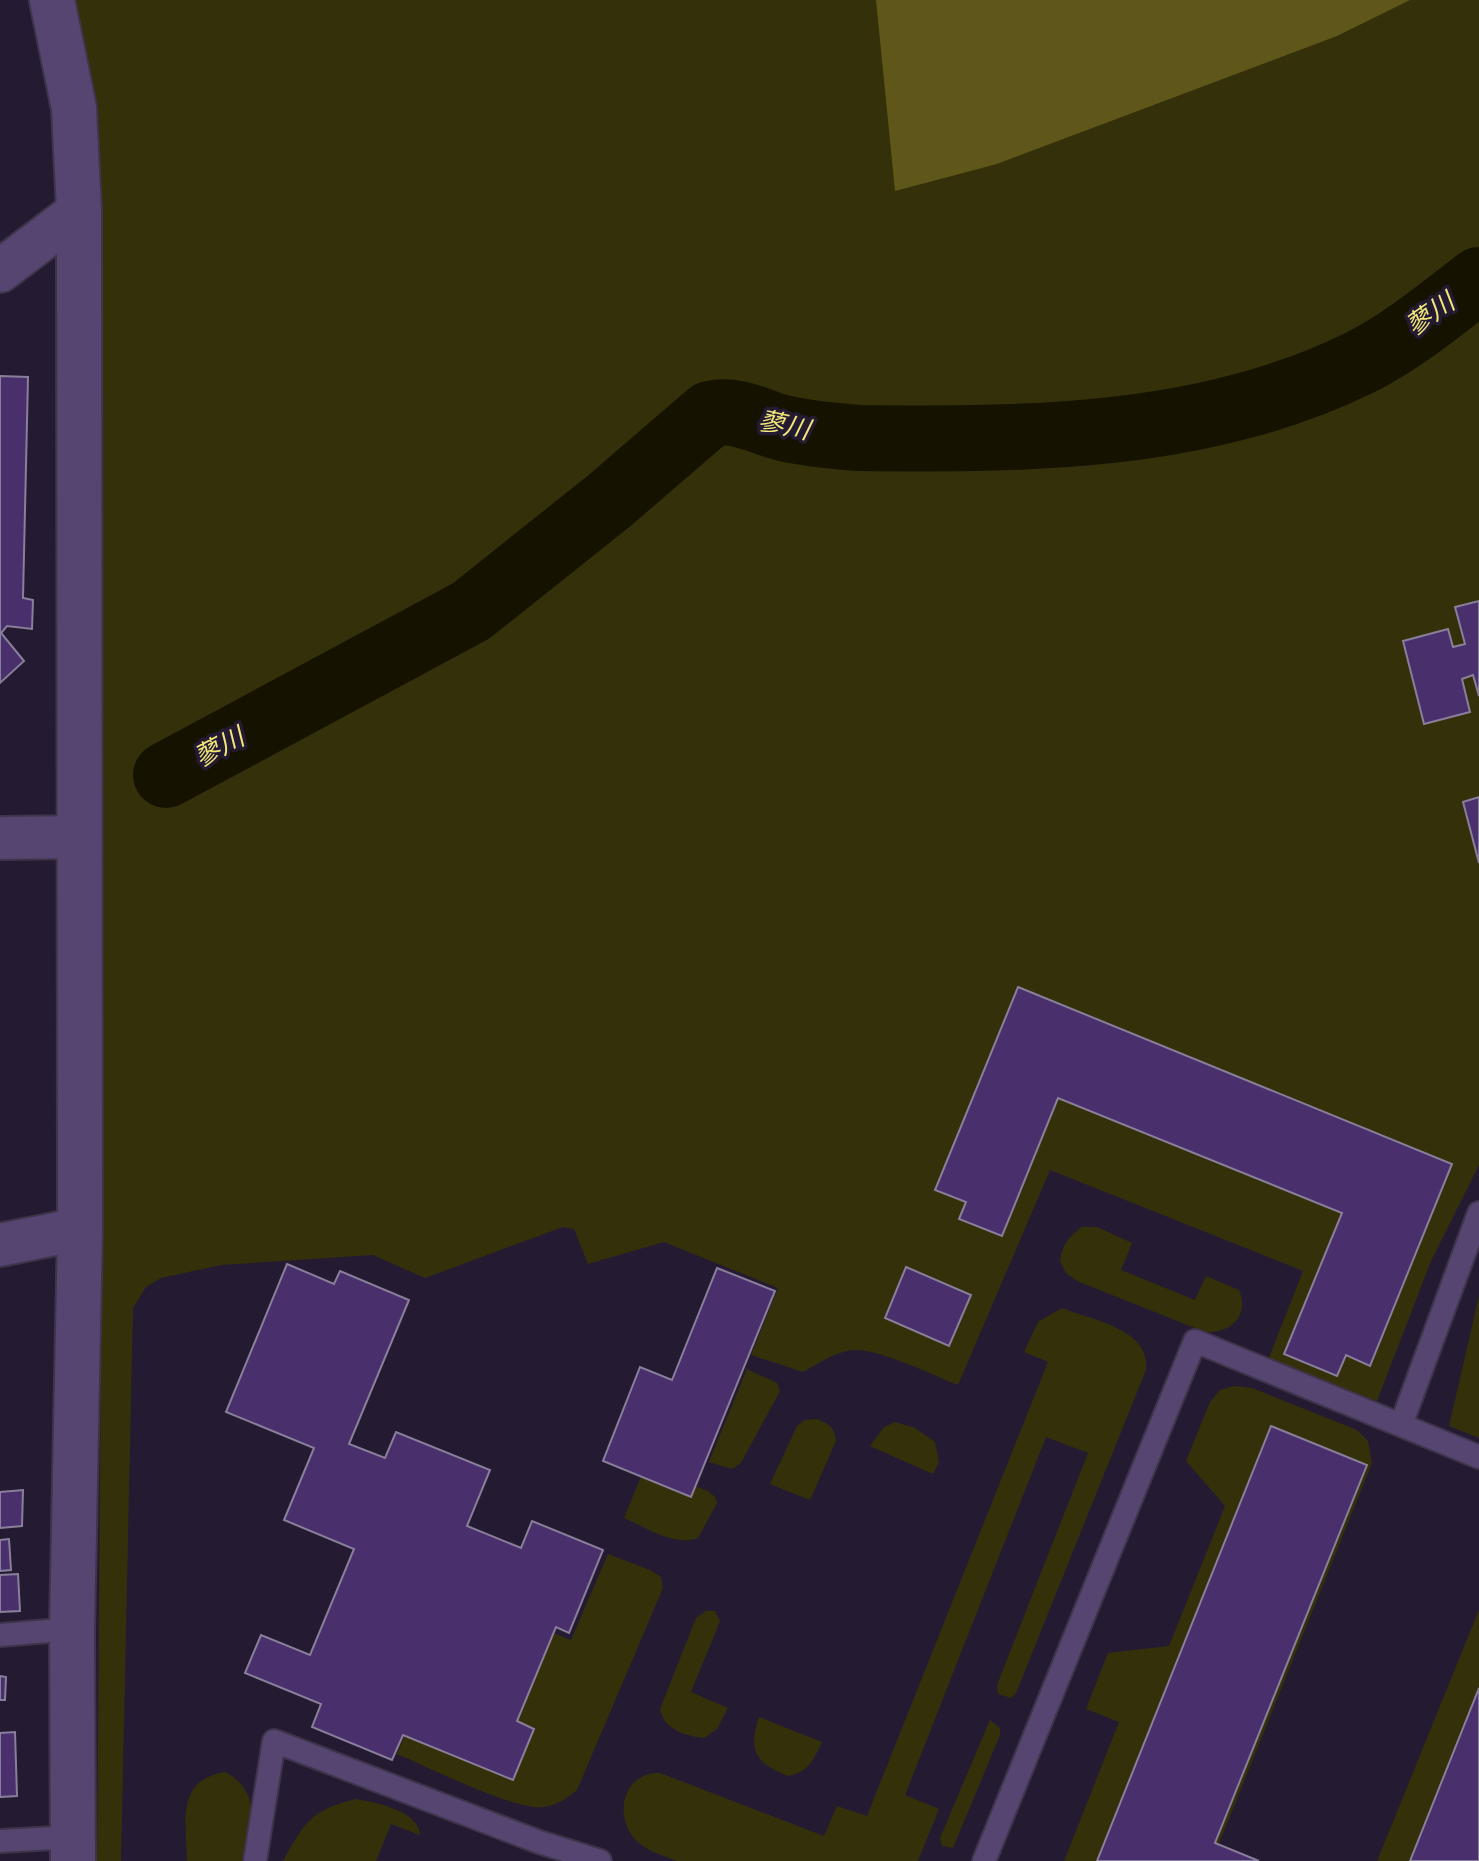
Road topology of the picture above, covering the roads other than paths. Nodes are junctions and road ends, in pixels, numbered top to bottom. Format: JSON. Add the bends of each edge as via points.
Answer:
{"nodes":[{"id":1,"x":52,"y":0,"type":"edge"},
{"id":2,"x":79,"y":211,"type":"junction"},
{"id":3,"x":0,"y":271,"type":"edge"},
{"id":4,"x":80,"y":837,"type":"junction"},
{"id":5,"x":0,"y":838,"type":"edge"},
{"id":6,"x":1479,"y":1213,"type":"edge"},
{"id":7,"x":80,"y":1229,"type":"junction"},
{"id":8,"x":0,"y":1245,"type":"edge"},
{"id":9,"x":1401,"y":1425,"type":"junction"},
{"id":10,"x":1479,"y":1457,"type":"edge"},
{"id":11,"x":72,"y":1629,"type":"junction"},
{"id":12,"x":0,"y":1635,"type":"edge"},
{"id":13,"x":0,"y":1841,"type":"edge"},
{"id":14,"x":73,"y":1849,"type":"edge"},
{"id":15,"x":255,"y":1861,"type":"edge"},
{"id":16,"x":600,"y":1861,"type":"edge"},
{"id":17,"x":984,"y":1861,"type":"edge"}],
"edges":[{"from":1,"to":2,"type":"street","via":[[74,108]]},
{"from":2,"to":3,"type":"street"},
{"from":2,"to":4,"type":"street"},
{"from":4,"to":5,"type":"street"},
{"from":4,"to":7,"type":"street"},
{"from":6,"to":9,"type":"lane"},
{"from":7,"to":8,"type":"street"},
{"from":7,"to":11,"type":"street"},
{"from":9,"to":10,"type":"lane"},
{"from":9,"to":17,"type":"lane","via":[[1195,1341]]},
{"from":11,"to":12,"type":"lane"},
{"from":11,"to":14,"type":"street"},
{"from":13,"to":14,"type":"lane"},
{"from":15,"to":16,"type":"lane","via":[[274,1741]]}]}
